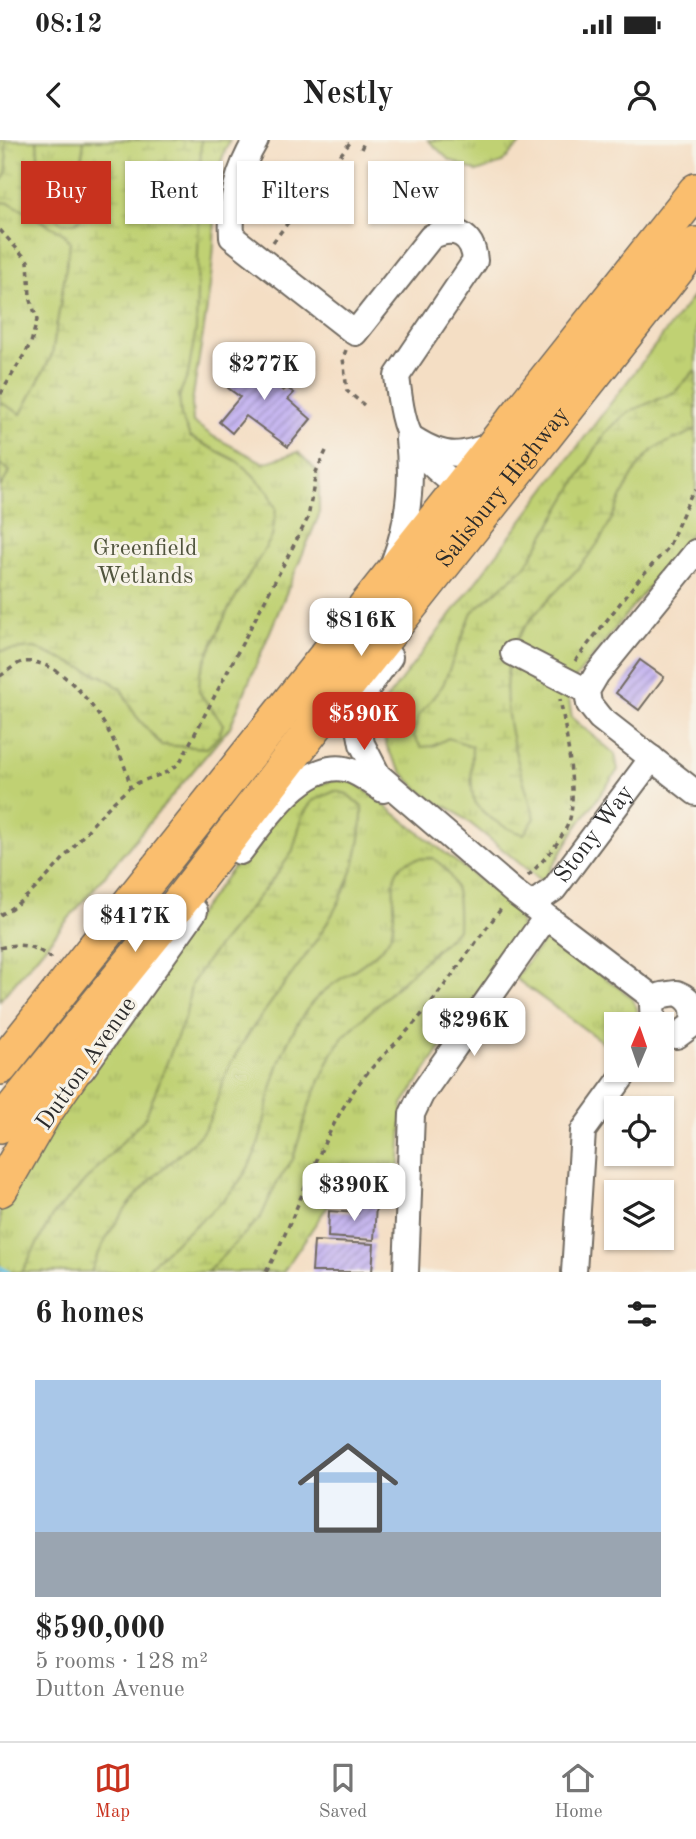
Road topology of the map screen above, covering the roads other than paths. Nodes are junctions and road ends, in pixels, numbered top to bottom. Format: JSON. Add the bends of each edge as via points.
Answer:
{"nodes":[{"id":1,"x":256,"y":140,"type":"edge"},
{"id":2,"x":696,"y":191,"type":"edge"},
{"id":3,"x":696,"y":245,"type":"edge"},
{"id":4,"x":408,"y":435,"type":"junction"},
{"id":5,"x":497,"y":443,"type":"junction"},
{"id":6,"x":461,"y":489,"type":"junction"},
{"id":7,"x":486,"y":513,"type":"junction"},
{"id":8,"x":696,"y":552,"type":"edge"},
{"id":9,"x":386,"y":582,"type":"junction"},
{"id":10,"x":513,"y":653,"type":"dead end"},
{"id":11,"x":586,"y":691,"type":"junction"},
{"id":12,"x":652,"y":758,"type":"junction"},
{"id":13,"x":696,"y":793,"type":"edge"},
{"id":14,"x":408,"y":804,"type":"junction"},
{"id":15,"x":530,"y":905,"type":"junction"},
{"id":16,"x":169,"y":916,"type":"junction"},
{"id":17,"x":691,"y":990,"type":"edge"},
{"id":18,"x":654,"y":1012,"type":"edge"},
{"id":19,"x":692,"y":1032,"type":"edge"},
{"id":20,"x":674,"y":1036,"type":"edge"},
{"id":21,"x":4,"y":1060,"type":"edge"},
{"id":22,"x":619,"y":1082,"type":"edge"},
{"id":23,"x":0,"y":1125,"type":"edge"},
{"id":24,"x":4,"y":1183,"type":"edge"},
{"id":25,"x":406,"y":1272,"type":"edge"},
{"id":26,"x":574,"y":1272,"type":"edge"}],
"edges":[{"from":1,"to":4,"type":"street","via":[[234,185],[232,237],[355,332],[430,237],[456,231],[474,248],[475,261],[397,376],[401,417]]},
{"from":2,"to":5,"type":"highway","name":"Salisbury Highway"},
{"from":3,"to":7,"type":"highway","name":"Salisbury Highway"},
{"from":4,"to":5,"type":"street","via":[[434,452],[447,454],[459,455]]},
{"from":4,"to":6,"type":"street","via":[[423,460]]},
{"from":4,"to":9,"type":"street","via":[[408,513]]},
{"from":5,"to":6,"type":"highway","name":"Salisbury Highway"},
{"from":6,"to":7,"type":"highway"},
{"from":6,"to":9,"type":"highway","name":"Salisbury Highway"},
{"from":7,"to":14,"type":"street","name":"Dutton Avenue","via":[[463,558],[374,679],[363,701],[358,734],[366,756]]},
{"from":7,"to":16,"type":"highway","name":"Salisbury Highway"},
{"from":8,"to":11,"type":"street"},
{"from":9,"to":21,"type":"highway","name":"Salisbury Highway"},
{"from":10,"to":11,"type":"street"},
{"from":11,"to":12,"type":"street","via":[[593,711]]},
{"from":12,"to":13,"type":"street"},
{"from":12,"to":15,"type":"street","name":"Stony Way","via":[[554,889]]},
{"from":14,"to":15,"type":"street","name":"Dutton Avenue"},
{"from":14,"to":24,"type":"street","name":"Dutton Avenue","via":[[344,768],[311,774],[292,791],[177,934]]},
{"from":15,"to":18,"type":"street","name":"Dutton Avenue"},
{"from":15,"to":25,"type":"street","name":"Stony Way","via":[[412,1114]]},
{"from":16,"to":23,"type":"highway","name":"Salisbury Highway"},
{"from":16,"to":24,"type":"highway"},
{"from":17,"to":18,"type":"street","via":[[669,992]]},
{"from":17,"to":19,"type":"street"},
{"from":19,"to":20,"type":"street"},
{"from":22,"to":26,"type":"street","via":[[583,1131]]}]}
